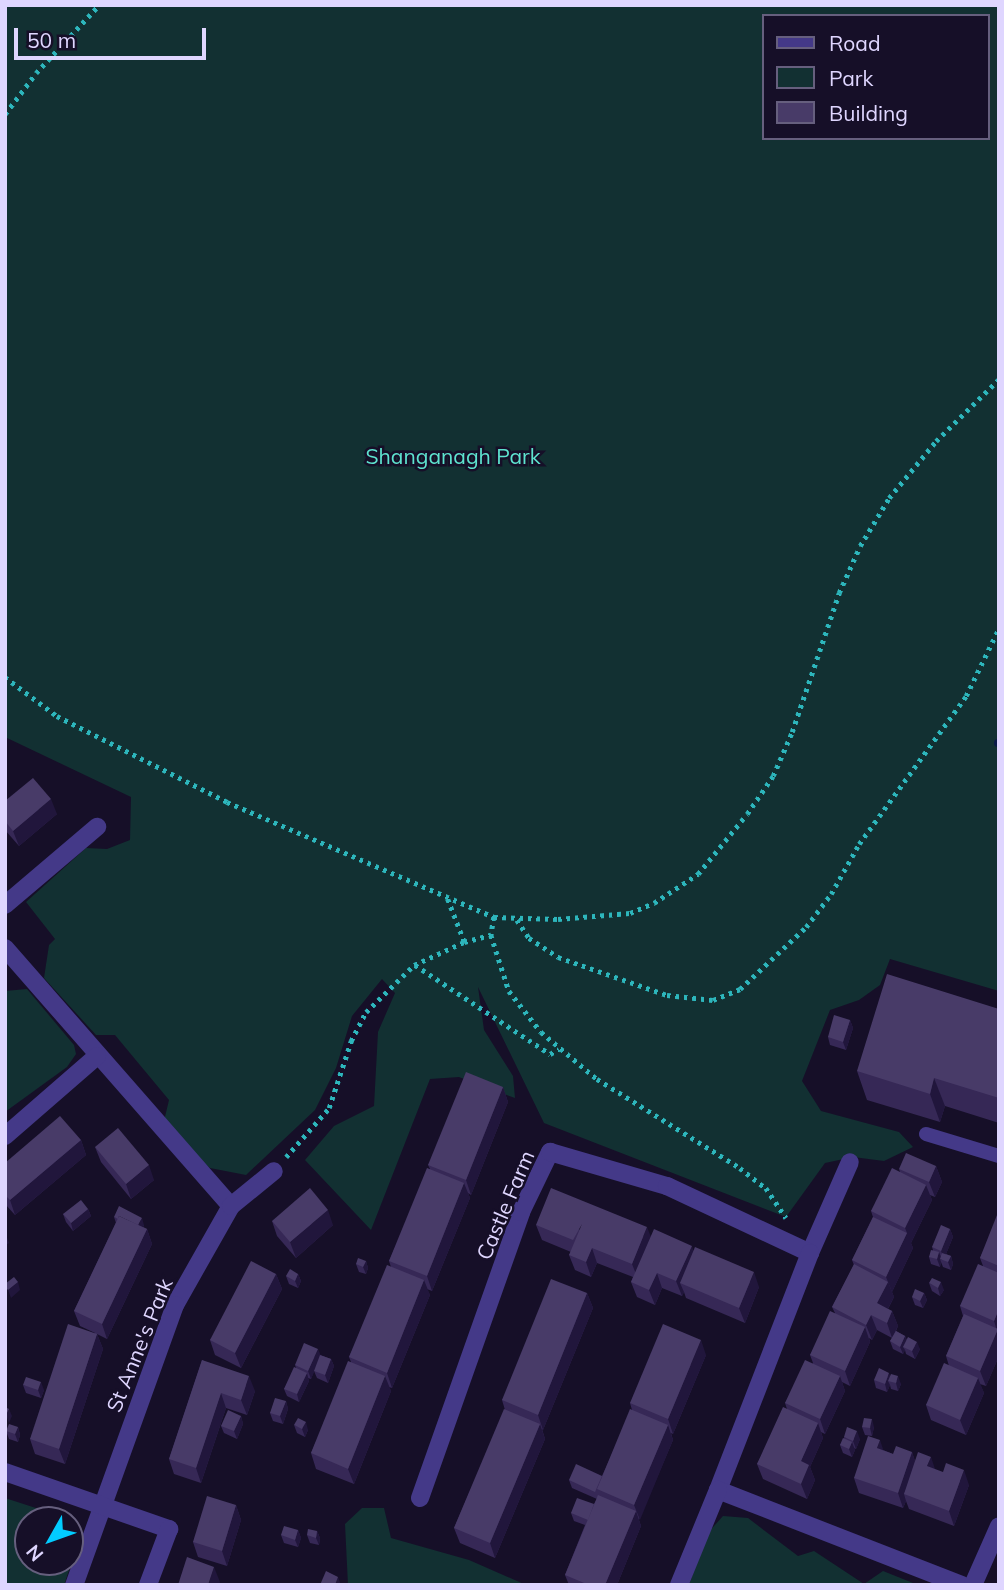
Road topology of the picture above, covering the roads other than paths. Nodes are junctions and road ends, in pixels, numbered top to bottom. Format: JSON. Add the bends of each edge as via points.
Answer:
{"nodes":[{"id":1,"x":97,"y":827,"type":"dead end"},
{"id":2,"x":5,"y":905,"type":"edge"},
{"id":3,"x":5,"y":948,"type":"edge"},
{"id":4,"x":97,"y":1056,"type":"junction"},
{"id":5,"x":926,"y":1133,"type":"dead end"},
{"id":6,"x":5,"y":1136,"type":"edge"},
{"id":7,"x":999,"y":1156,"type":"edge"},
{"id":8,"x":850,"y":1162,"type":"dead end"},
{"id":9,"x":274,"y":1171,"type":"road end"},
{"id":10,"x":231,"y":1206,"type":"junction"},
{"id":11,"x":810,"y":1253,"type":"junction"},
{"id":12,"x":5,"y":1472,"type":"edge"},
{"id":13,"x":718,"y":1490,"type":"junction"},
{"id":14,"x":420,"y":1498,"type":"dead end"},
{"id":15,"x":102,"y":1507,"type":"junction"},
{"id":16,"x":999,"y":1526,"type":"edge"},
{"id":17,"x":74,"y":1585,"type":"edge"},
{"id":18,"x":148,"y":1585,"type":"edge"},
{"id":19,"x":679,"y":1585,"type":"edge"},
{"id":20,"x":962,"y":1585,"type":"edge"},
{"id":21,"x":973,"y":1585,"type":"edge"}],
"edges":[{"from":1,"to":2,"type":"street"},
{"from":3,"to":4,"type":"street"},
{"from":4,"to":6,"type":"street"},
{"from":4,"to":10,"type":"street"},
{"from":5,"to":7,"type":"lane"},
{"from":8,"to":11,"type":"street"},
{"from":9,"to":10,"type":"street","name":"St Anne's Park"},
{"from":10,"to":15,"type":"street","name":"St Anne's Park","via":[[175,1305]]},
{"from":11,"to":13,"type":"street"},
{"from":11,"to":14,"type":"street","name":"Castle Farm","via":[[667,1186],[550,1152],[521,1212]]},
{"from":12,"to":15,"type":"street"},
{"from":13,"to":19,"type":"street"},
{"from":13,"to":20,"type":"street"},
{"from":15,"to":17,"type":"street","name":"St Anne's Park"},
{"from":15,"to":18,"type":"street","via":[[169,1529]]},
{"from":16,"to":21,"type":"street"}]}
